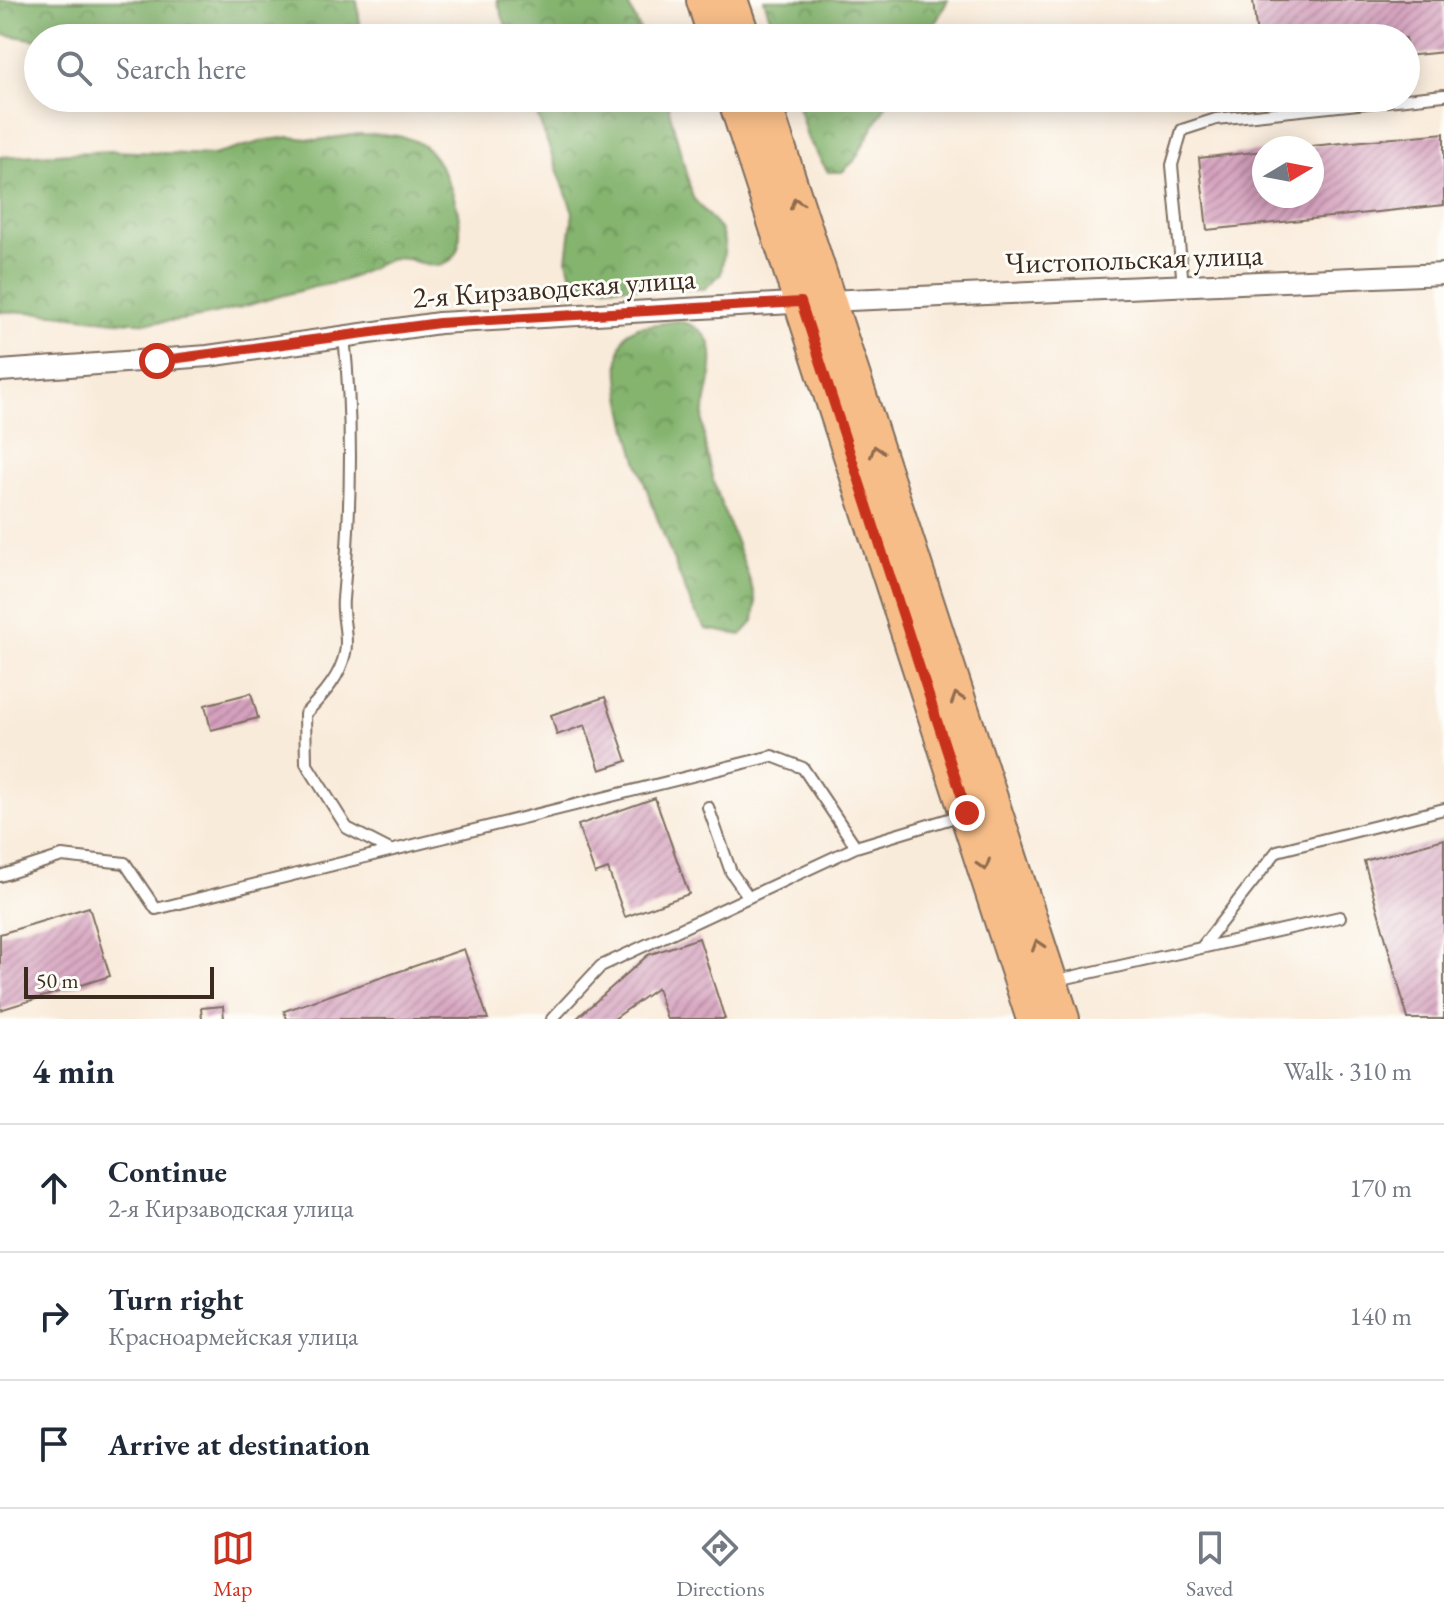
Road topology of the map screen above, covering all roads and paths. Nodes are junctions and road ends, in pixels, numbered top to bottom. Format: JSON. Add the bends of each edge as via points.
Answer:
{"nodes":[{"id":1,"x":704,"y":0,"type":"edge"},
{"id":2,"x":730,"y":0,"type":"edge"},
{"id":3,"x":712,"y":24,"type":"edge"},
{"id":4,"x":738,"y":24,"type":"edge"},
{"id":5,"x":1444,"y":95,"type":"edge"},
{"id":6,"x":1420,"y":98,"type":"edge"},
{"id":7,"x":740,"y":112,"type":"edge"},
{"id":8,"x":766,"y":112,"type":"edge"},
{"id":9,"x":1282,"y":112,"type":"edge"},
{"id":10,"x":1444,"y":274,"type":"edge"},
{"id":11,"x":1183,"y":288,"type":"junction"},
{"id":12,"x":814,"y":301,"type":"junction"},
{"id":13,"x":344,"y":336,"type":"junction"},
{"id":14,"x":0,"y":371,"type":"edge"},
{"id":15,"x":708,"y":807,"type":"dead end"},
{"id":16,"x":1444,"y":809,"type":"edge"},
{"id":17,"x":967,"y":813,"type":"junction"},
{"id":18,"x":856,"y":847,"type":"junction"},
{"id":19,"x":390,"y":850,"type":"junction"},
{"id":20,"x":0,"y":876,"type":"edge"},
{"id":21,"x":748,"y":896,"type":"junction"},
{"id":22,"x":1340,"y":917,"type":"dead end"},
{"id":23,"x":1201,"y":948,"type":"junction"},
{"id":24,"x":1050,"y":982,"type":"junction"},
{"id":25,"x":552,"y":1019,"type":"edge"},
{"id":26,"x":1034,"y":1019,"type":"edge"},
{"id":27,"x":1062,"y":1019,"type":"edge"}],
"edges":[{"from":1,"to":3,"type":"main road"},
{"from":2,"to":4,"type":"main road"},
{"from":5,"to":6,"type":"lane"},
{"from":7,"to":12,"type":"main road"},
{"from":12,"to":8,"type":"main road","one_way":true},
{"from":9,"to":11,"type":"lane","via":[[1216,119],[1182,130],[1172,165]]},
{"from":10,"to":11,"type":"street","name":"Чистопольская улица"},
{"from":11,"to":12,"type":"street","name":"Чистопольская улица"},
{"from":12,"to":13,"type":"street","name":"2-я Кирзаводская улица","via":[[439,323]]},
{"from":12,"to":17,"type":"main road"},
{"from":24,"to":12,"type":"main road","one_way":true},
{"from":13,"to":14,"type":"street","name":"2-я Кирзаводская улица","via":[[195,357]]},
{"from":13,"to":19,"type":"lane","via":[[349,409],[345,653],[331,686],[305,714],[306,763],[347,828]]},
{"from":15,"to":21,"type":"lane","via":[[731,872]]},
{"from":16,"to":23,"type":"lane","via":[[1277,851]]},
{"from":17,"to":18,"type":"lane"},
{"from":17,"to":26,"type":"main road","one_way":true},
{"from":18,"to":19,"type":"lane","via":[[803,768],[772,756]]},
{"from":18,"to":21,"type":"lane"},
{"from":19,"to":20,"type":"lane","via":[[156,909],[125,863],[62,856]]},
{"from":21,"to":25,"type":"lane","via":[[601,966]]},
{"from":22,"to":23,"type":"lane"},
{"from":23,"to":24,"type":"lane"},
{"from":24,"to":27,"type":"main road"}]}
